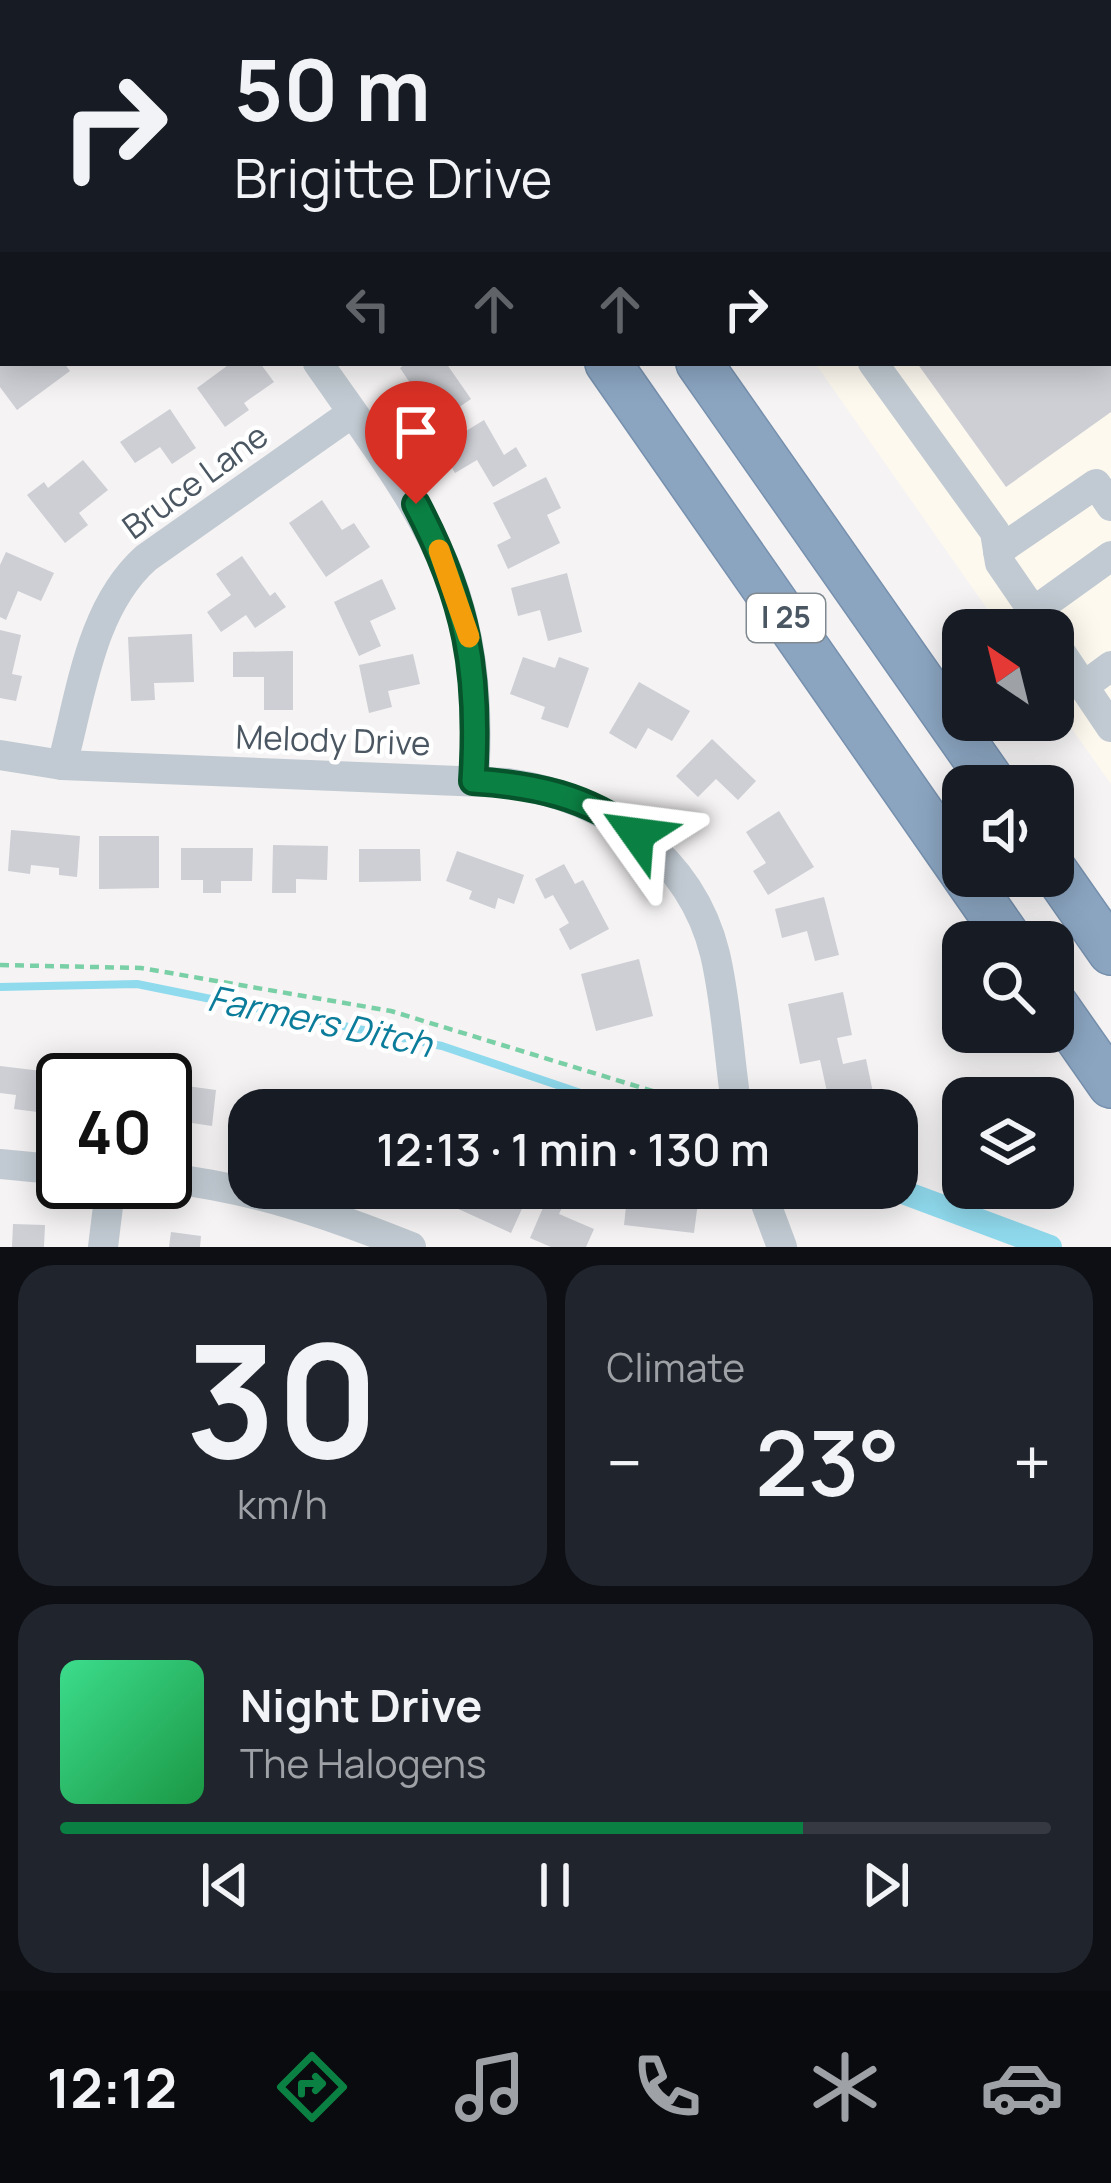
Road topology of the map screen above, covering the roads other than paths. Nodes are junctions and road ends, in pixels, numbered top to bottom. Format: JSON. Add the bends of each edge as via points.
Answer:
{"nodes":[{"id":1,"x":320,"y":366,"type":"edge"},
{"id":2,"x":610,"y":366,"type":"edge"},
{"id":3,"x":701,"y":366,"type":"edge"},
{"id":4,"x":875,"y":366,"type":"edge"},
{"id":5,"x":352,"y":413,"type":"junction"},
{"id":6,"x":1111,"y":506,"type":"edge"},
{"id":7,"x":998,"y":550,"type":"junction"},
{"id":8,"x":1111,"y":556,"type":"edge"},
{"id":9,"x":1032,"y":609,"type":"edge"},
{"id":10,"x":1053,"y":609,"type":"edge"},
{"id":11,"x":1111,"y":666,"type":"edge"},
{"id":12,"x":1074,"y":671,"type":"edge"},
{"id":13,"x":1084,"y":686,"type":"junction"},
{"id":14,"x":1111,"y":727,"type":"edge"},
{"id":15,"x":0,"y":755,"type":"edge"},
{"id":16,"x":62,"y":765,"type":"junction"},
{"id":17,"x":980,"y":765,"type":"edge"},
{"id":18,"x":473,"y":781,"type":"junction"},
{"id":19,"x":942,"y":842,"type":"edge"},
{"id":20,"x":1073,"y":897,"type":"edge"},
{"id":21,"x":1111,"y":952,"type":"edge"},
{"id":22,"x":1074,"y":1032,"type":"edge"},
{"id":23,"x":1111,"y":1085,"type":"edge"},
{"id":24,"x":734,"y":1089,"type":"edge"},
{"id":25,"x":0,"y":1164,"type":"edge"},
{"id":26,"x":36,"y":1167,"type":"edge"},
{"id":27,"x":192,"y":1181,"type":"edge"},
{"id":28,"x":108,"y":1209,"type":"edge"},
{"id":29,"x":768,"y":1209,"type":"edge"},
{"id":30,"x":104,"y":1247,"type":"edge"},
{"id":31,"x":411,"y":1247,"type":"edge"},
{"id":32,"x":782,"y":1247,"type":"edge"}],
"edges":[{"from":1,"to":5,"type":"street"},
{"from":2,"to":19,"type":"highway","number":"I 25"},
{"from":3,"to":17,"type":"highway","number":"I 25"},
{"from":4,"to":7,"type":"street","via":[[995,532]]},
{"from":5,"to":16,"type":"street","name":"Bruce Lane","via":[[123,582],[102,621]]},
{"from":5,"to":18,"type":"street","via":[[416,504],[457,591],[477,687]]},
{"from":6,"to":7,"type":"street","via":[[1096,484]]},
{"from":7,"to":9,"type":"street"},
{"from":8,"to":10,"type":"street"},
{"from":11,"to":13,"type":"street"},
{"from":12,"to":13,"type":"street"},
{"from":13,"to":14,"type":"street"},
{"from":15,"to":16,"type":"street","name":"Melody Drive"},
{"from":16,"to":18,"type":"street","name":"Melody Drive"},
{"from":18,"to":24,"type":"street","name":"Melody Drive","via":[[535,787],[597,808],[637,834],[681,880],[714,950]]},
{"from":20,"to":21,"type":"highway"},
{"from":22,"to":23,"type":"highway"},
{"from":25,"to":26,"type":"street"},
{"from":27,"to":31,"type":"street","via":[[290,1200]]},
{"from":28,"to":30,"type":"street"},
{"from":29,"to":32,"type":"street"}]}
